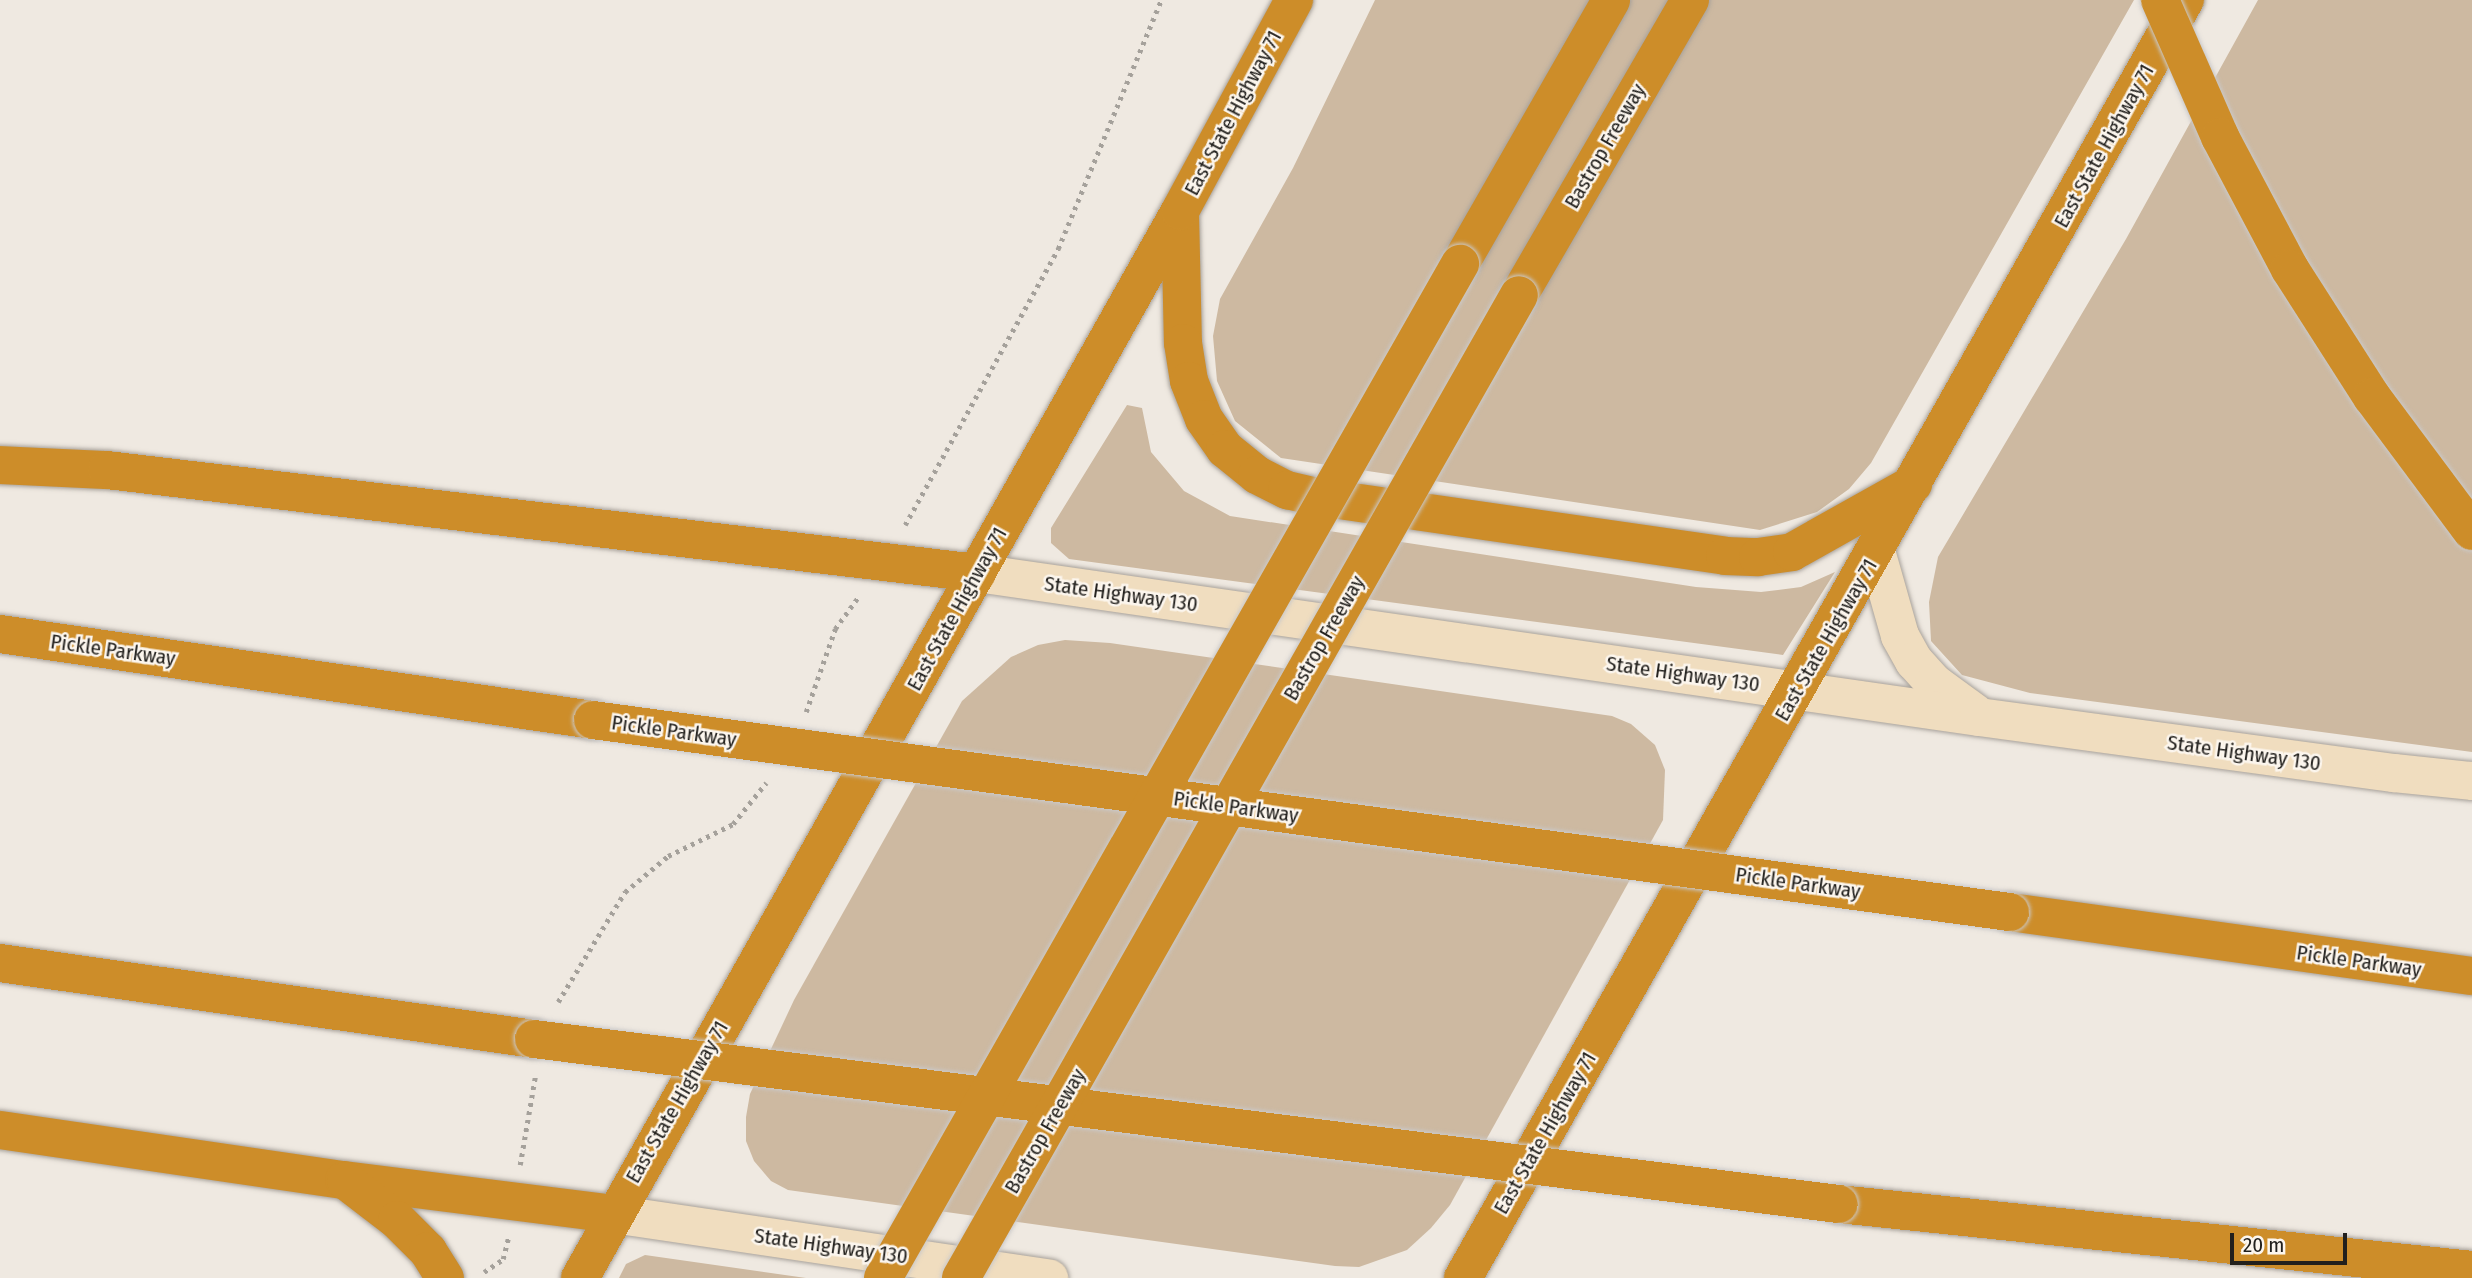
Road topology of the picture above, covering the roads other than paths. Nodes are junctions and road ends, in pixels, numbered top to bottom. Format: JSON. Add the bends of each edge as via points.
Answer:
{"nodes":[{"id":1,"x":1294,"y":0,"type":"edge"},
{"id":2,"x":1611,"y":0,"type":"edge"},
{"id":3,"x":1690,"y":0,"type":"edge"},
{"id":4,"x":2160,"y":0,"type":"edge"},
{"id":5,"x":2185,"y":0,"type":"edge"},
{"id":6,"x":1180,"y":211,"type":"junction"},
{"id":7,"x":0,"y":466,"type":"edge"},
{"id":8,"x":1915,"y":483,"type":"junction"},
{"id":9,"x":2472,"y":531,"type":"edge"},
{"id":10,"x":1876,"y":551,"type":"junction"},
{"id":11,"x":977,"y":573,"type":"junction"},
{"id":12,"x":0,"y":634,"type":"edge"},
{"id":13,"x":1797,"y":690,"type":"junction"},
{"id":14,"x":1979,"y":717,"type":"junction"},
{"id":15,"x":2472,"y":781,"type":"edge"},
{"id":16,"x":0,"y":963,"type":"edge"},
{"id":17,"x":2472,"y":976,"type":"edge"},
{"id":18,"x":0,"y":1130,"type":"edge"},
{"id":19,"x":344,"y":1180,"type":"junction"},
{"id":20,"x":613,"y":1213,"type":"junction"},
{"id":21,"x":2472,"y":1270,"type":"edge"},
{"id":22,"x":445,"y":1278,"type":"edge"},
{"id":23,"x":580,"y":1278,"type":"edge"},
{"id":24,"x":883,"y":1278,"type":"edge"},
{"id":25,"x":961,"y":1278,"type":"edge"},
{"id":26,"x":1049,"y":1278,"type":"edge"},
{"id":27,"x":1463,"y":1278,"type":"edge"}],
"edges":[{"from":1,"to":6,"type":"highway","name":"East State Highway 71"},
{"from":2,"to":24,"type":"highway","bridge":true},
{"from":3,"to":25,"type":"highway","name":"Bastrop Freeway","bridge":true},
{"from":4,"to":9,"type":"highway","bridge":true,"via":[[2220,137],[2290,269],[2372,397]]},
{"from":5,"to":8,"type":"highway","name":"East State Highway 71"},
{"from":6,"to":8,"type":"highway","via":[[1183,343],[1189,381],[1204,419],[1225,449],[1257,475],[1287,490],[1725,556],[1758,557],[1792,552]]},
{"from":6,"to":11,"type":"highway","name":"East State Highway 71"},
{"from":7,"to":11,"type":"highway","via":[[107,470]]},
{"from":8,"to":10,"type":"highway","name":"East State Highway 71"},
{"from":10,"to":13,"type":"highway","name":"East State Highway 71"},
{"from":10,"to":14,"type":"street","via":[[1900,636],[1914,661],[1934,683]]},
{"from":11,"to":13,"type":"street","name":"State Highway 130"},
{"from":11,"to":20,"type":"highway","name":"East State Highway 71"},
{"from":12,"to":17,"type":"highway","name":"Pickle Parkway","bridge":true,"via":[[593,720]]},
{"from":13,"to":14,"type":"street","name":"State Highway 130"},
{"from":13,"to":27,"type":"highway","name":"East State Highway 71"},
{"from":14,"to":15,"type":"street","name":"State Highway 130"},
{"from":16,"to":21,"type":"highway","bridge":true,"via":[[542,1041],[1839,1204]]},
{"from":18,"to":19,"type":"highway"},
{"from":19,"to":20,"type":"highway"},
{"from":19,"to":22,"type":"highway","via":[[397,1220],[428,1251]]},
{"from":20,"to":23,"type":"highway","name":"East State Highway 71"},
{"from":20,"to":26,"type":"street","name":"State Highway 130"}]}
